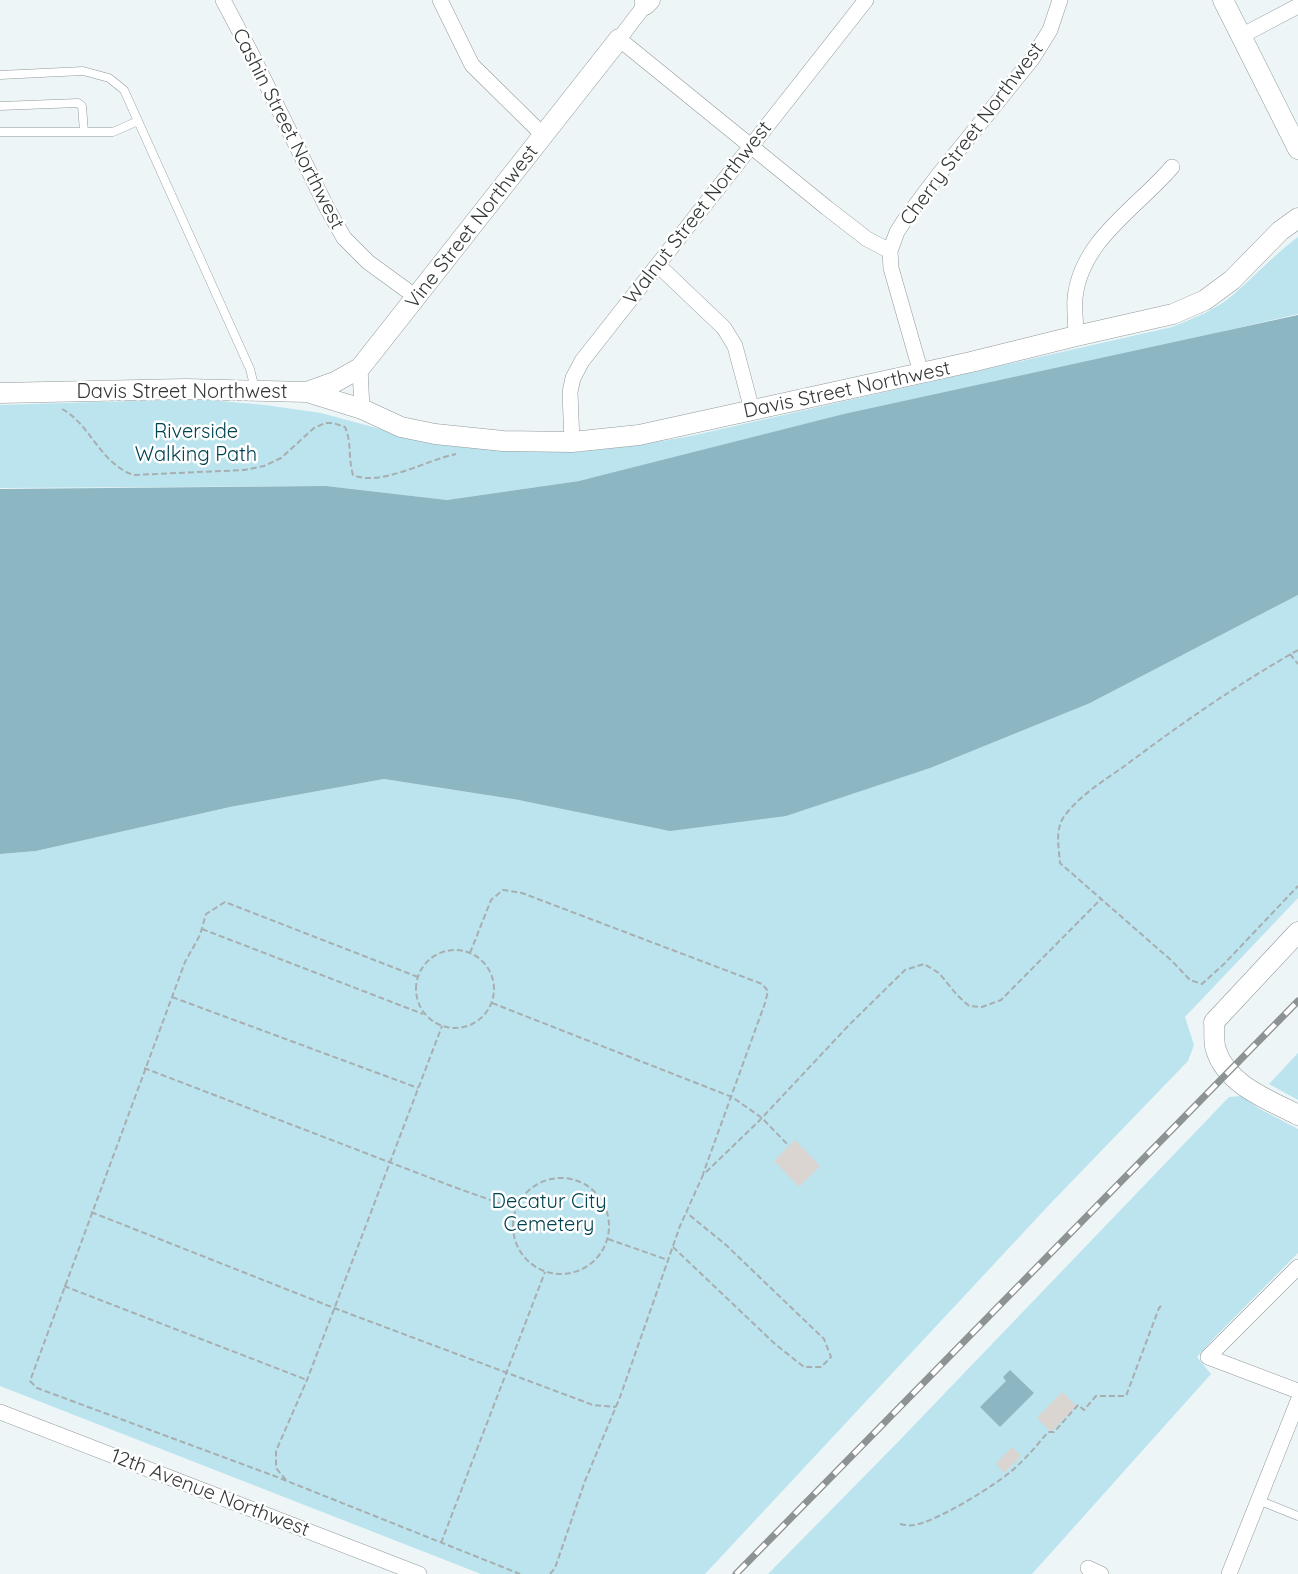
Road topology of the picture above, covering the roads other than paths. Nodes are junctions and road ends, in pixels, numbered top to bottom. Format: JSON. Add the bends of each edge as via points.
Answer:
{"nodes":[{"id":1,"x":223,"y":0,"type":"edge"},
{"id":2,"x":440,"y":0,"type":"edge"},
{"id":3,"x":866,"y":0,"type":"edge"},
{"id":4,"x":1060,"y":0,"type":"edge"},
{"id":5,"x":1222,"y":0,"type":"edge"},
{"id":6,"x":646,"y":2,"type":"edge"},
{"id":7,"x":1298,"y":6,"type":"edge"},
{"id":8,"x":1241,"y":36,"type":"junction"},
{"id":9,"x":619,"y":39,"type":"junction"},
{"id":10,"x":0,"y":75,"type":"edge"},
{"id":11,"x":0,"y":106,"type":"edge"},
{"id":12,"x":138,"y":121,"type":"junction"},
{"id":13,"x":0,"y":132,"type":"edge"},
{"id":14,"x":84,"y":132,"type":"junction"},
{"id":15,"x":544,"y":136,"type":"junction"},
{"id":16,"x":750,"y":147,"type":"junction"},
{"id":17,"x":1298,"y":149,"type":"edge"},
{"id":18,"x":1172,"y":167,"type":"dead end"},
{"id":19,"x":1298,"y":218,"type":"edge"},
{"id":20,"x":890,"y":251,"type":"junction"},
{"id":21,"x":658,"y":265,"type":"junction"},
{"id":22,"x":416,"y":297,"type":"junction"},
{"id":23,"x":1076,"y":336,"type":"junction"},
{"id":24,"x":360,"y":368,"type":"junction"},
{"id":25,"x":921,"y":373,"type":"junction"},
{"id":26,"x":255,"y":391,"type":"junction"},
{"id":27,"x":307,"y":392,"type":"junction"},
{"id":28,"x":0,"y":393,"type":"edge"},
{"id":29,"x":342,"y":404,"type":"junction"},
{"id":30,"x":362,"y":410,"type":"junction"},
{"id":31,"x":752,"y":410,"type":"junction"},
{"id":32,"x":572,"y":442,"type":"junction"},
{"id":33,"x":1298,"y":932,"type":"edge"},
{"id":34,"x":1298,"y":1115,"type":"edge"},
{"id":35,"x":1298,"y":1267,"type":"edge"},
{"id":36,"x":1298,"y":1391,"type":"edge"},
{"id":37,"x":1298,"y":1401,"type":"edge"},
{"id":38,"x":0,"y":1412,"type":"edge"},
{"id":39,"x":1258,"y":1500,"type":"junction"},
{"id":40,"x":1298,"y":1516,"type":"edge"},
{"id":41,"x":419,"y":1574,"type":"edge"},
{"id":42,"x":1229,"y":1574,"type":"edge"}],
"edges":[{"from":1,"to":22,"type":"street","name":"Cashin Street Northwest","via":[[344,238],[368,262]]},
{"from":2,"to":15,"type":"street","via":[[472,65]]},
{"from":3,"to":16,"type":"street","name":"Walnut Street Northwest"},
{"from":4,"to":20,"type":"street","name":"Cherry Street Northwest","via":[[1050,30],[1032,59],[912,210]]},
{"from":5,"to":8,"type":"street"},
{"from":6,"to":9,"type":"street"},
{"from":7,"to":8,"type":"street"},
{"from":8,"to":17,"type":"street"},
{"from":9,"to":15,"type":"street","name":"Vine Street Northwest"},
{"from":9,"to":16,"type":"street"},
{"from":10,"to":12,"type":"lane","via":[[83,71],[110,78],[124,90]]},
{"from":11,"to":14,"type":"lane","via":[[78,103],[82,106]]},
{"from":12,"to":14,"type":"lane","via":[[113,132]]},
{"from":12,"to":26,"type":"lane","via":[[250,369]]},
{"from":13,"to":14,"type":"lane"},
{"from":15,"to":22,"type":"street","name":"Vine Street Northwest"},
{"from":16,"to":20,"type":"street","via":[[867,239]]},
{"from":16,"to":21,"type":"street","name":"Walnut Street Northwest"},
{"from":18,"to":23,"type":"street","via":[[1096,245],[1080,273],[1075,299]]},
{"from":19,"to":23,"type":"street","name":"Davis Street Northwest","via":[[1205,300],[1156,319]]},
{"from":20,"to":25,"type":"street","via":[[891,268]]},
{"from":21,"to":31,"type":"street","via":[[724,328],[735,346]]},
{"from":21,"to":32,"type":"street","name":"Walnut Street Northwest","via":[[582,361],[573,378]]},
{"from":22,"to":24,"type":"street","name":"Vine Street Northwest"},
{"from":23,"to":25,"type":"street","name":"Davis Street Northwest"},
{"from":24,"to":27,"type":"street","name":"Vine Street Northwest"},
{"from":24,"to":29,"type":"street"},
{"from":24,"to":30,"type":"street"},
{"from":25,"to":31,"type":"street","name":"Davis Street Northwest"},
{"from":26,"to":27,"type":"street","name":"Davis Street Northwest"},
{"from":26,"to":28,"type":"street","name":"Davis Street Northwest"},
{"from":27,"to":29,"type":"street","name":"Davis Street Northwest"},
{"from":29,"to":30,"type":"street","name":"Davis Street Northwest"},
{"from":30,"to":32,"type":"street","name":"Davis Street Northwest","via":[[401,426],[435,434],[503,441]]},
{"from":31,"to":32,"type":"street","name":"Davis Street Northwest","via":[[639,435]]},
{"from":33,"to":34,"type":"street","via":[[1215,1022],[1216,1050],[1228,1072],[1257,1095]]},
{"from":35,"to":36,"type":"street","via":[[1208,1358]]},
{"from":37,"to":39,"type":"street"},
{"from":38,"to":41,"type":"street","name":"12th Avenue Northwest"},
{"from":39,"to":40,"type":"lane"},
{"from":39,"to":42,"type":"street"}]}
